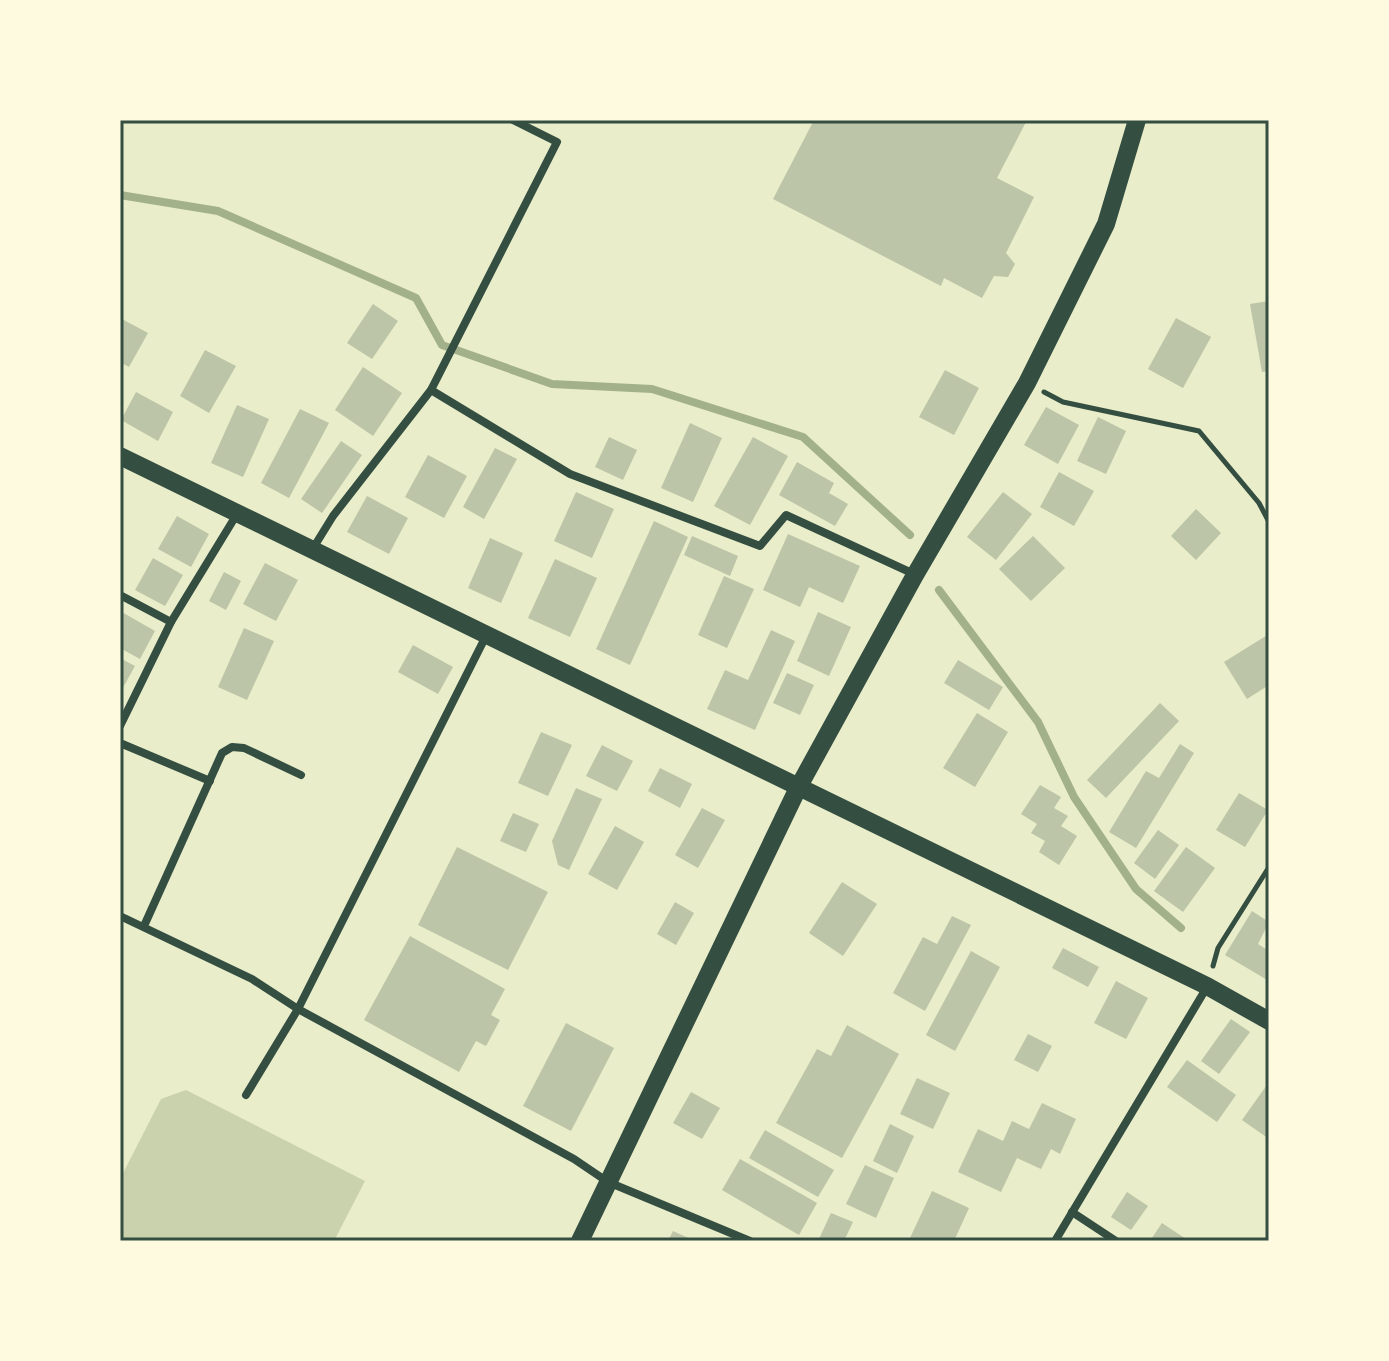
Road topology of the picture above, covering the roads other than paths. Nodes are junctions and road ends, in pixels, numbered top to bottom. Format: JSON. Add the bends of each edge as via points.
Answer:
{"nodes":[{"id":1,"x":513,"y":120,"type":"edge"},
{"id":2,"x":1137,"y":120,"type":"edge"},
{"id":3,"x":431,"y":390,"type":"junction"},
{"id":4,"x":120,"y":456,"type":"edge"},
{"id":5,"x":237,"y":514,"type":"junction"},
{"id":6,"x":311,"y":551,"type":"junction"},
{"id":7,"x":915,"y":575,"type":"junction"},
{"id":8,"x":120,"y":595,"type":"edge"},
{"id":9,"x":171,"y":622,"type":"junction"},
{"id":10,"x":486,"y":636,"type":"junction"},
{"id":11,"x":122,"y":716,"type":"edge"},
{"id":12,"x":120,"y":726,"type":"edge"},
{"id":13,"x":120,"y":743,"type":"edge"},
{"id":14,"x":301,"y":775,"type":"dead end"},
{"id":15,"x":210,"y":781,"type":"junction"},
{"id":16,"x":798,"y":788,"type":"junction"},
{"id":17,"x":120,"y":916,"type":"edge"},
{"id":18,"x":144,"y":926,"type":"junction"},
{"id":19,"x":1207,"y":986,"type":"junction"},
{"id":20,"x":298,"y":1009,"type":"junction"},
{"id":21,"x":1269,"y":1021,"type":"edge"},
{"id":22,"x":246,"y":1095,"type":"dead end"},
{"id":23,"x":608,"y":1182,"type":"junction"},
{"id":24,"x":1072,"y":1212,"type":"junction"},
{"id":25,"x":580,"y":1241,"type":"edge"},
{"id":26,"x":750,"y":1241,"type":"edge"},
{"id":27,"x":1055,"y":1241,"type":"edge"},
{"id":28,"x":1116,"y":1241,"type":"edge"}],
"edges":[{"from":1,"to":3,"type":"street","via":[[557,142]]},
{"from":2,"to":7,"type":"main road","via":[[1106,224],[1027,383]]},
{"from":3,"to":6,"type":"street"},
{"from":3,"to":7,"type":"street","via":[[570,474],[760,546],[786,515]]},
{"from":4,"to":5,"type":"main road"},
{"from":5,"to":6,"type":"main road"},
{"from":5,"to":9,"type":"street"},
{"from":6,"to":10,"type":"main road"},
{"from":7,"to":16,"type":"main road"},
{"from":8,"to":9,"type":"street"},
{"from":9,"to":11,"type":"street"},
{"from":10,"to":16,"type":"main road"},
{"from":10,"to":20,"type":"street"},
{"from":11,"to":12,"type":"street"},
{"from":13,"to":15,"type":"street"},
{"from":14,"to":15,"type":"street","via":[[232,747],[222,753]]},
{"from":15,"to":18,"type":"street"},
{"from":16,"to":19,"type":"main road"},
{"from":16,"to":23,"type":"main road"},
{"from":17,"to":18,"type":"street"},
{"from":18,"to":20,"type":"street","via":[[252,979]]},
{"from":19,"to":21,"type":"main road"},
{"from":19,"to":24,"type":"street"},
{"from":20,"to":22,"type":"street"},
{"from":20,"to":23,"type":"street"},
{"from":23,"to":25,"type":"main road"},
{"from":23,"to":26,"type":"street"},
{"from":24,"to":27,"type":"street"},
{"from":24,"to":28,"type":"street"}]}
